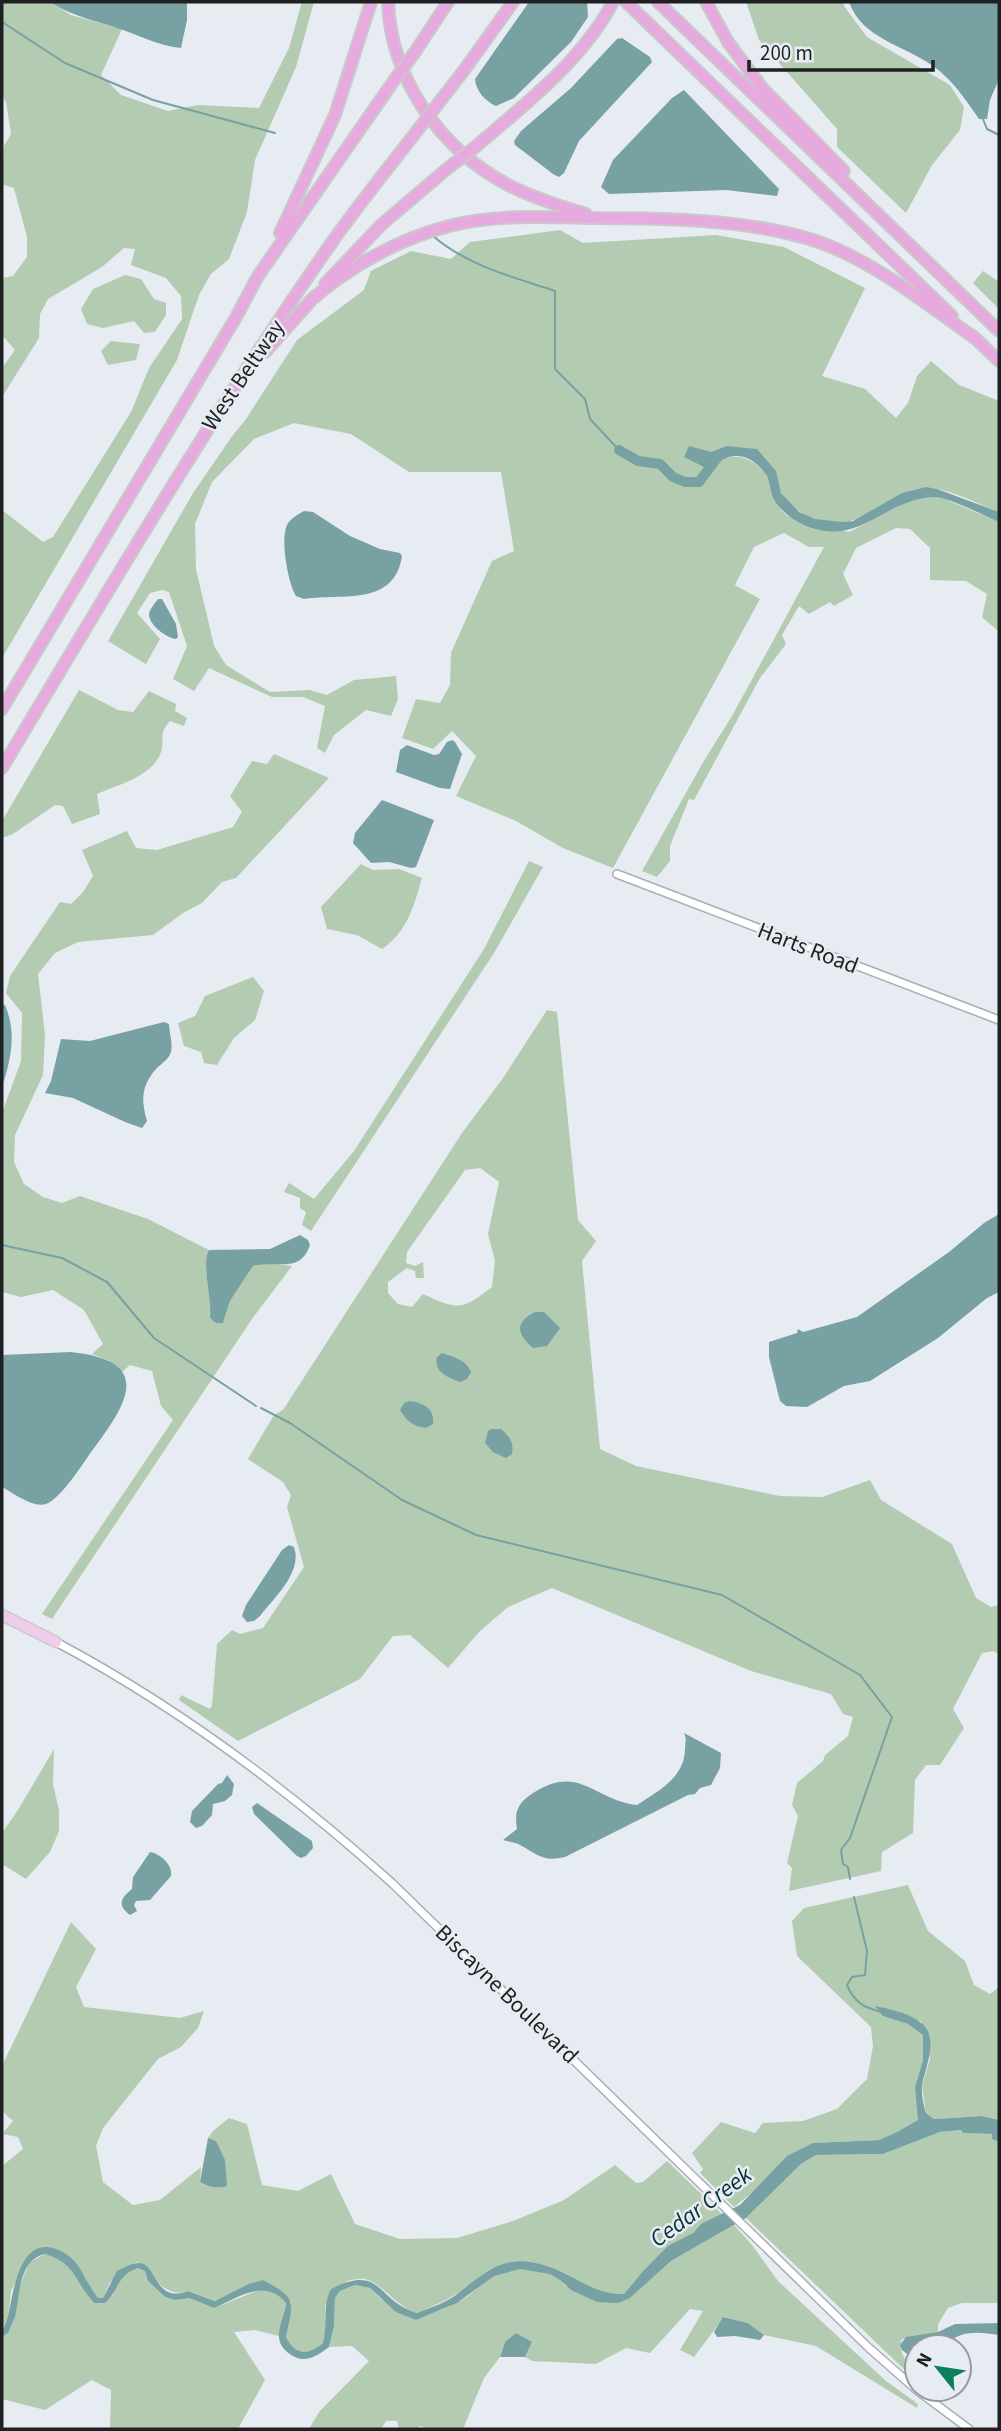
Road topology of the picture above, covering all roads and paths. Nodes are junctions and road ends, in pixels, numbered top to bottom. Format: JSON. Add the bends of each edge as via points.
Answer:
{"nodes":[{"id":1,"x":362,"y":2,"type":"edge"},
{"id":2,"x":371,"y":2,"type":"edge"},
{"id":3,"x":388,"y":2,"type":"edge"},
{"id":4,"x":448,"y":2,"type":"edge"},
{"id":5,"x":513,"y":2,"type":"edge"},
{"id":6,"x":613,"y":2,"type":"edge"},
{"id":7,"x":626,"y":2,"type":"edge"},
{"id":8,"x":658,"y":2,"type":"edge"},
{"id":9,"x":706,"y":2,"type":"edge"},
{"id":10,"x":349,"y":74,"type":"junction"},
{"id":11,"x":595,"y":218,"type":"junction"},
{"id":12,"x":911,"y":246,"type":"junction"},
{"id":13,"x":258,"y":276,"type":"junction"},
{"id":14,"x":310,"y":301,"type":"junction"},
{"id":15,"x":999,"y":331,"type":"edge"},
{"id":16,"x":976,"y":339,"type":"junction"},
{"id":17,"x":999,"y":361,"type":"edge"},
{"id":18,"x":185,"y":463,"type":"junction"},
{"id":19,"x":2,"y":709,"type":"edge"},
{"id":20,"x":2,"y":768,"type":"edge"},
{"id":21,"x":617,"y":874,"type":"dead end"},
{"id":22,"x":999,"y":1020,"type":"edge"},
{"id":23,"x":2,"y":1615,"type":"edge"},
{"id":24,"x":56,"y":1642,"type":"joint"},
{"id":25,"x":969,"y":2429,"type":"edge"}],
"edges":[{"from":1,"to":10,"type":"highway"},
{"from":2,"to":10,"type":"highway"},
{"from":3,"to":11,"type":"highway","via":[[403,72],[422,109],[445,136],[509,185]]},
{"from":4,"to":13,"type":"highway","name":"West Beltway","bridge":true},
{"from":5,"to":18,"type":"highway","name":"West Beltway","bridge":true,"via":[[331,243]]},
{"from":6,"to":14,"type":"highway","bridge":true,"via":[[581,50],[372,234]]},
{"from":7,"to":16,"type":"highway"},
{"from":8,"to":12,"type":"highway"},
{"from":9,"to":12,"type":"highway","via":[[728,42],[763,89],[897,226]]},
{"from":10,"to":13,"type":"highway","via":[[299,197]]},
{"from":11,"to":14,"type":"highway","via":[[526,217],[450,226],[403,242],[355,268]]},
{"from":11,"to":16,"type":"highway","via":[[749,226],[815,241],[866,264]]},
{"from":12,"to":15,"type":"highway"},
{"from":13,"to":19,"type":"highway","name":"West Beltway"},
{"from":14,"to":18,"type":"highway","via":[[271,344]]},
{"from":16,"to":17,"type":"highway"},
{"from":18,"to":20,"type":"highway","name":"West Beltway"},
{"from":21,"to":22,"type":"street","name":"Harts Road"},
{"from":23,"to":24,"type":"main road","name":"Biscayne Boulevard"},
{"from":24,"to":25,"type":"street","name":"Biscayne Boulevard","via":[[207,1735],[347,1842],[895,2372]]}]}
